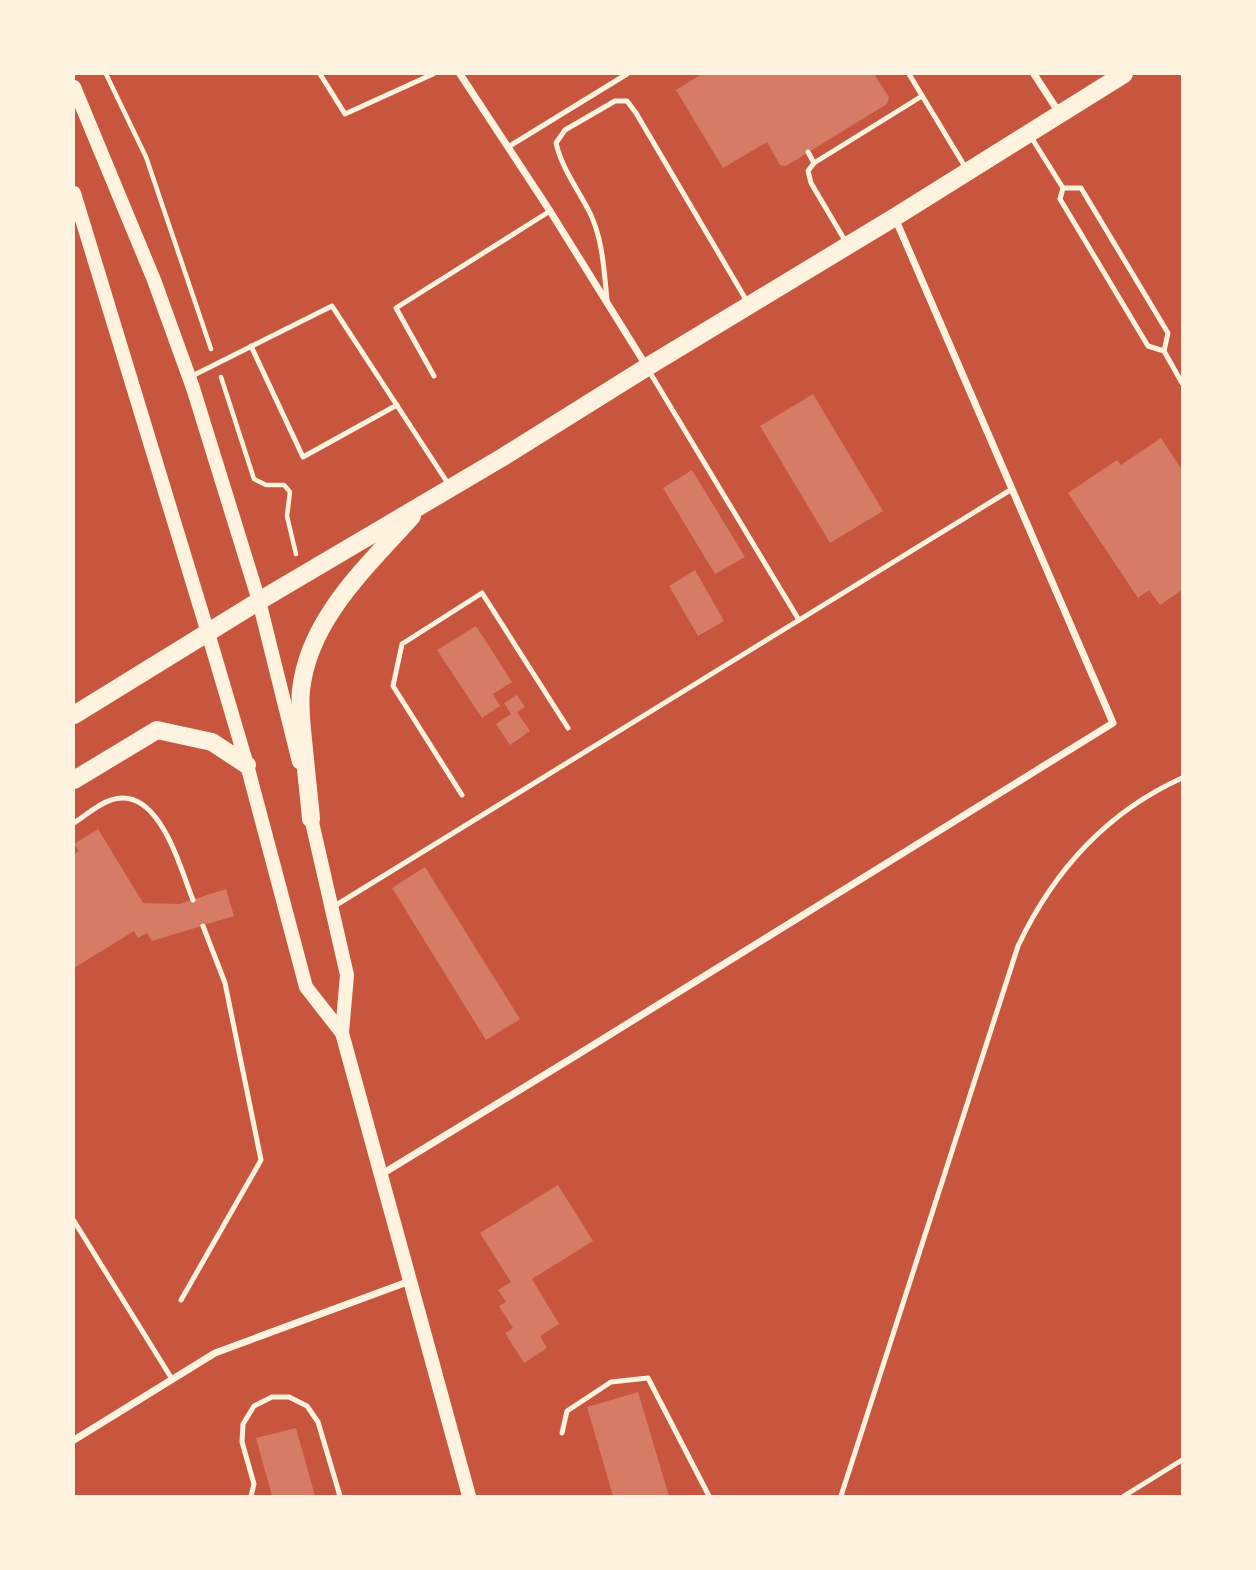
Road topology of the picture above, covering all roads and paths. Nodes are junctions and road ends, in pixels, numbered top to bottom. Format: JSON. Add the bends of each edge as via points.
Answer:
{"nodes":[{"id":1,"x":106,"y":74,"type":"edge"},
{"id":2,"x":320,"y":74,"type":"edge"},
{"id":3,"x":433,"y":74,"type":"edge"},
{"id":4,"x":460,"y":74,"type":"edge"},
{"id":5,"x":627,"y":74,"type":"edge"},
{"id":6,"x":909,"y":74,"type":"edge"},
{"id":7,"x":1034,"y":74,"type":"edge"},
{"id":8,"x":1124,"y":74,"type":"edge"},
{"id":9,"x":74,"y":87,"type":"edge"},
{"id":10,"x":922,"y":96,"type":"junction"},
{"id":11,"x":1060,"y":115,"type":"junction"},
{"id":12,"x":1029,"y":134,"type":"junction"},
{"id":13,"x":508,"y":147,"type":"junction"},
{"id":14,"x":807,"y":152,"type":"dead end"},
{"id":15,"x":814,"y":163,"type":"junction"},
{"id":16,"x":968,"y":171,"type":"junction"},
{"id":17,"x":1063,"y":188,"type":"junction"},
{"id":18,"x":74,"y":193,"type":"edge"},
{"id":19,"x":550,"y":211,"type":"junction"},
{"id":20,"x":895,"y":218,"type":"junction"},
{"id":21,"x":848,"y":246,"type":"junction"},
{"id":22,"x":607,"y":303,"type":"junction"},
{"id":23,"x":749,"y":306,"type":"junction"},
{"id":24,"x":251,"y":346,"type":"junction"},
{"id":25,"x":1164,"y":351,"type":"junction"},
{"id":26,"x":216,"y":364,"type":"junction"},
{"id":27,"x":647,"y":368,"type":"junction"},
{"id":28,"x":434,"y":376,"type":"dead end"},
{"id":29,"x":189,"y":377,"type":"junction"},
{"id":30,"x":1182,"y":383,"type":"edge"},
{"id":31,"x":397,"y":405,"type":"junction"},
{"id":32,"x":451,"y":487,"type":"junction"},
{"id":33,"x":1012,"y":489,"type":"junction"},
{"id":34,"x":423,"y":503,"type":"junction"},
{"id":35,"x":302,"y":576,"type":"junction"},
{"id":36,"x":259,"y":601,"type":"junction"},
{"id":37,"x":799,"y":620,"type":"junction"},
{"id":38,"x":208,"y":633,"type":"junction"},
{"id":39,"x":74,"y":715,"type":"edge"},
{"id":40,"x":568,"y":728,"type":"dead end"},
{"id":41,"x":247,"y":765,"type":"junction"},
{"id":42,"x":1182,"y":778,"type":"edge"},
{"id":43,"x":74,"y":780,"type":"edge"},
{"id":44,"x":462,"y":795,"type":"dead end"},
{"id":45,"x":311,"y":818,"type":"junction"},
{"id":46,"x":74,"y":823,"type":"edge"},
{"id":47,"x":192,"y":900,"type":"dead end"},
{"id":48,"x":333,"y":907,"type":"junction"},
{"id":49,"x":202,"y":926,"type":"dead end"},
{"id":50,"x":342,"y":1033,"type":"junction"},
{"id":51,"x":382,"y":1174,"type":"junction"},
{"id":52,"x":74,"y":1221,"type":"edge"},
{"id":53,"x":410,"y":1281,"type":"junction"},
{"id":54,"x":181,"y":1300,"type":"dead end"},
{"id":55,"x":173,"y":1379,"type":"junction"},
{"id":56,"x":562,"y":1433,"type":"dead end"},
{"id":57,"x":74,"y":1440,"type":"edge"},
{"id":58,"x":1182,"y":1460,"type":"edge"},
{"id":59,"x":251,"y":1496,"type":"edge"},
{"id":60,"x":340,"y":1496,"type":"edge"},
{"id":61,"x":469,"y":1496,"type":"edge"},
{"id":62,"x":709,"y":1496,"type":"edge"},
{"id":63,"x":841,"y":1496,"type":"edge"},
{"id":64,"x":1124,"y":1496,"type":"edge"}],
"edges":[{"from":1,"to":26,"type":"path","via":[[146,157]]},
{"from":2,"to":3,"type":"lane","via":[[345,114]]},
{"from":4,"to":13,"type":"street"},
{"from":5,"to":13,"type":"lane"},
{"from":6,"to":10,"type":"lane"},
{"from":7,"to":11,"type":"street"},
{"from":8,"to":11,"type":"main road"},
{"from":9,"to":29,"type":"main road"},
{"from":10,"to":15,"type":"lane"},
{"from":10,"to":16,"type":"lane"},
{"from":11,"to":12,"type":"main road"},
{"from":12,"to":16,"type":"main road"},
{"from":12,"to":17,"type":"lane"},
{"from":13,"to":19,"type":"street"},
{"from":14,"to":15,"type":"lane"},
{"from":15,"to":21,"type":"lane","via":[[808,171],[811,183]]},
{"from":16,"to":20,"type":"main road"},
{"from":17,"to":25,"type":"lane","via":[[1060,199],[1148,346]]},
{"from":17,"to":25,"type":"lane","via":[[1081,188],[1168,332]]},
{"from":18,"to":38,"type":"main road"},
{"from":19,"to":22,"type":"street"},
{"from":19,"to":28,"type":"lane","via":[[396,308]]},
{"from":20,"to":21,"type":"main road"},
{"from":20,"to":33,"type":"street"},
{"from":21,"to":23,"type":"main road"},
{"from":22,"to":23,"type":"lane","via":[[603,255],[591,215],[556,143],[565,130],[615,101],[627,101]]},
{"from":22,"to":27,"type":"street"},
{"from":23,"to":27,"type":"main road"},
{"from":24,"to":26,"type":"lane"},
{"from":24,"to":31,"type":"lane","via":[[332,306]]},
{"from":24,"to":31,"type":"lane","via":[[303,457]]},
{"from":25,"to":30,"type":"lane"},
{"from":26,"to":29,"type":"lane"},
{"from":26,"to":35,"type":"path","via":[[254,478],[266,485],[284,485],[290,492],[287,516]]},
{"from":27,"to":32,"type":"main road"},
{"from":27,"to":37,"type":"lane"},
{"from":29,"to":36,"type":"main road"},
{"from":31,"to":32,"type":"lane"},
{"from":32,"to":34,"type":"main road"},
{"from":33,"to":37,"type":"lane"},
{"from":33,"to":51,"type":"street","via":[[1112,723]]},
{"from":34,"to":35,"type":"main road"},
{"from":34,"to":45,"type":"main road","via":[[339,598],[307,661],[301,719]]},
{"from":35,"to":36,"type":"main road"},
{"from":36,"to":38,"type":"main road"},
{"from":36,"to":45,"type":"main road"},
{"from":37,"to":48,"type":"lane"},
{"from":38,"to":39,"type":"main road"},
{"from":38,"to":41,"type":"main road"},
{"from":40,"to":44,"type":"lane","via":[[482,593],[402,644],[393,686]]},
{"from":41,"to":43,"type":"main road","via":[[212,742],[158,730]]},
{"from":41,"to":50,"type":"main road","via":[[306,987]]},
{"from":42,"to":63,"type":"lane","via":[[1093,836],[1050,889],[1024,933]]},
{"from":45,"to":48,"type":"main road"},
{"from":46,"to":47,"type":"lane","via":[[110,800],[122,798],[145,805],[158,818]]},
{"from":48,"to":50,"type":"main road","via":[[347,975]]},
{"from":49,"to":54,"type":"lane","via":[[225,983],[261,1160]]},
{"from":50,"to":51,"type":"main road"},
{"from":51,"to":53,"type":"main road"},
{"from":52,"to":55,"type":"lane"},
{"from":53,"to":55,"type":"street","via":[[215,1353]]},
{"from":53,"to":61,"type":"main road"},
{"from":55,"to":57,"type":"street"},
{"from":56,"to":62,"type":"lane","via":[[567,1411],[611,1382],[648,1378]]},
{"from":58,"to":64,"type":"lane"},
{"from":59,"to":60,"type":"lane","via":[[254,1484],[242,1442],[243,1424],[254,1406],[272,1397],[289,1397],[307,1406],[318,1422]]}]}
